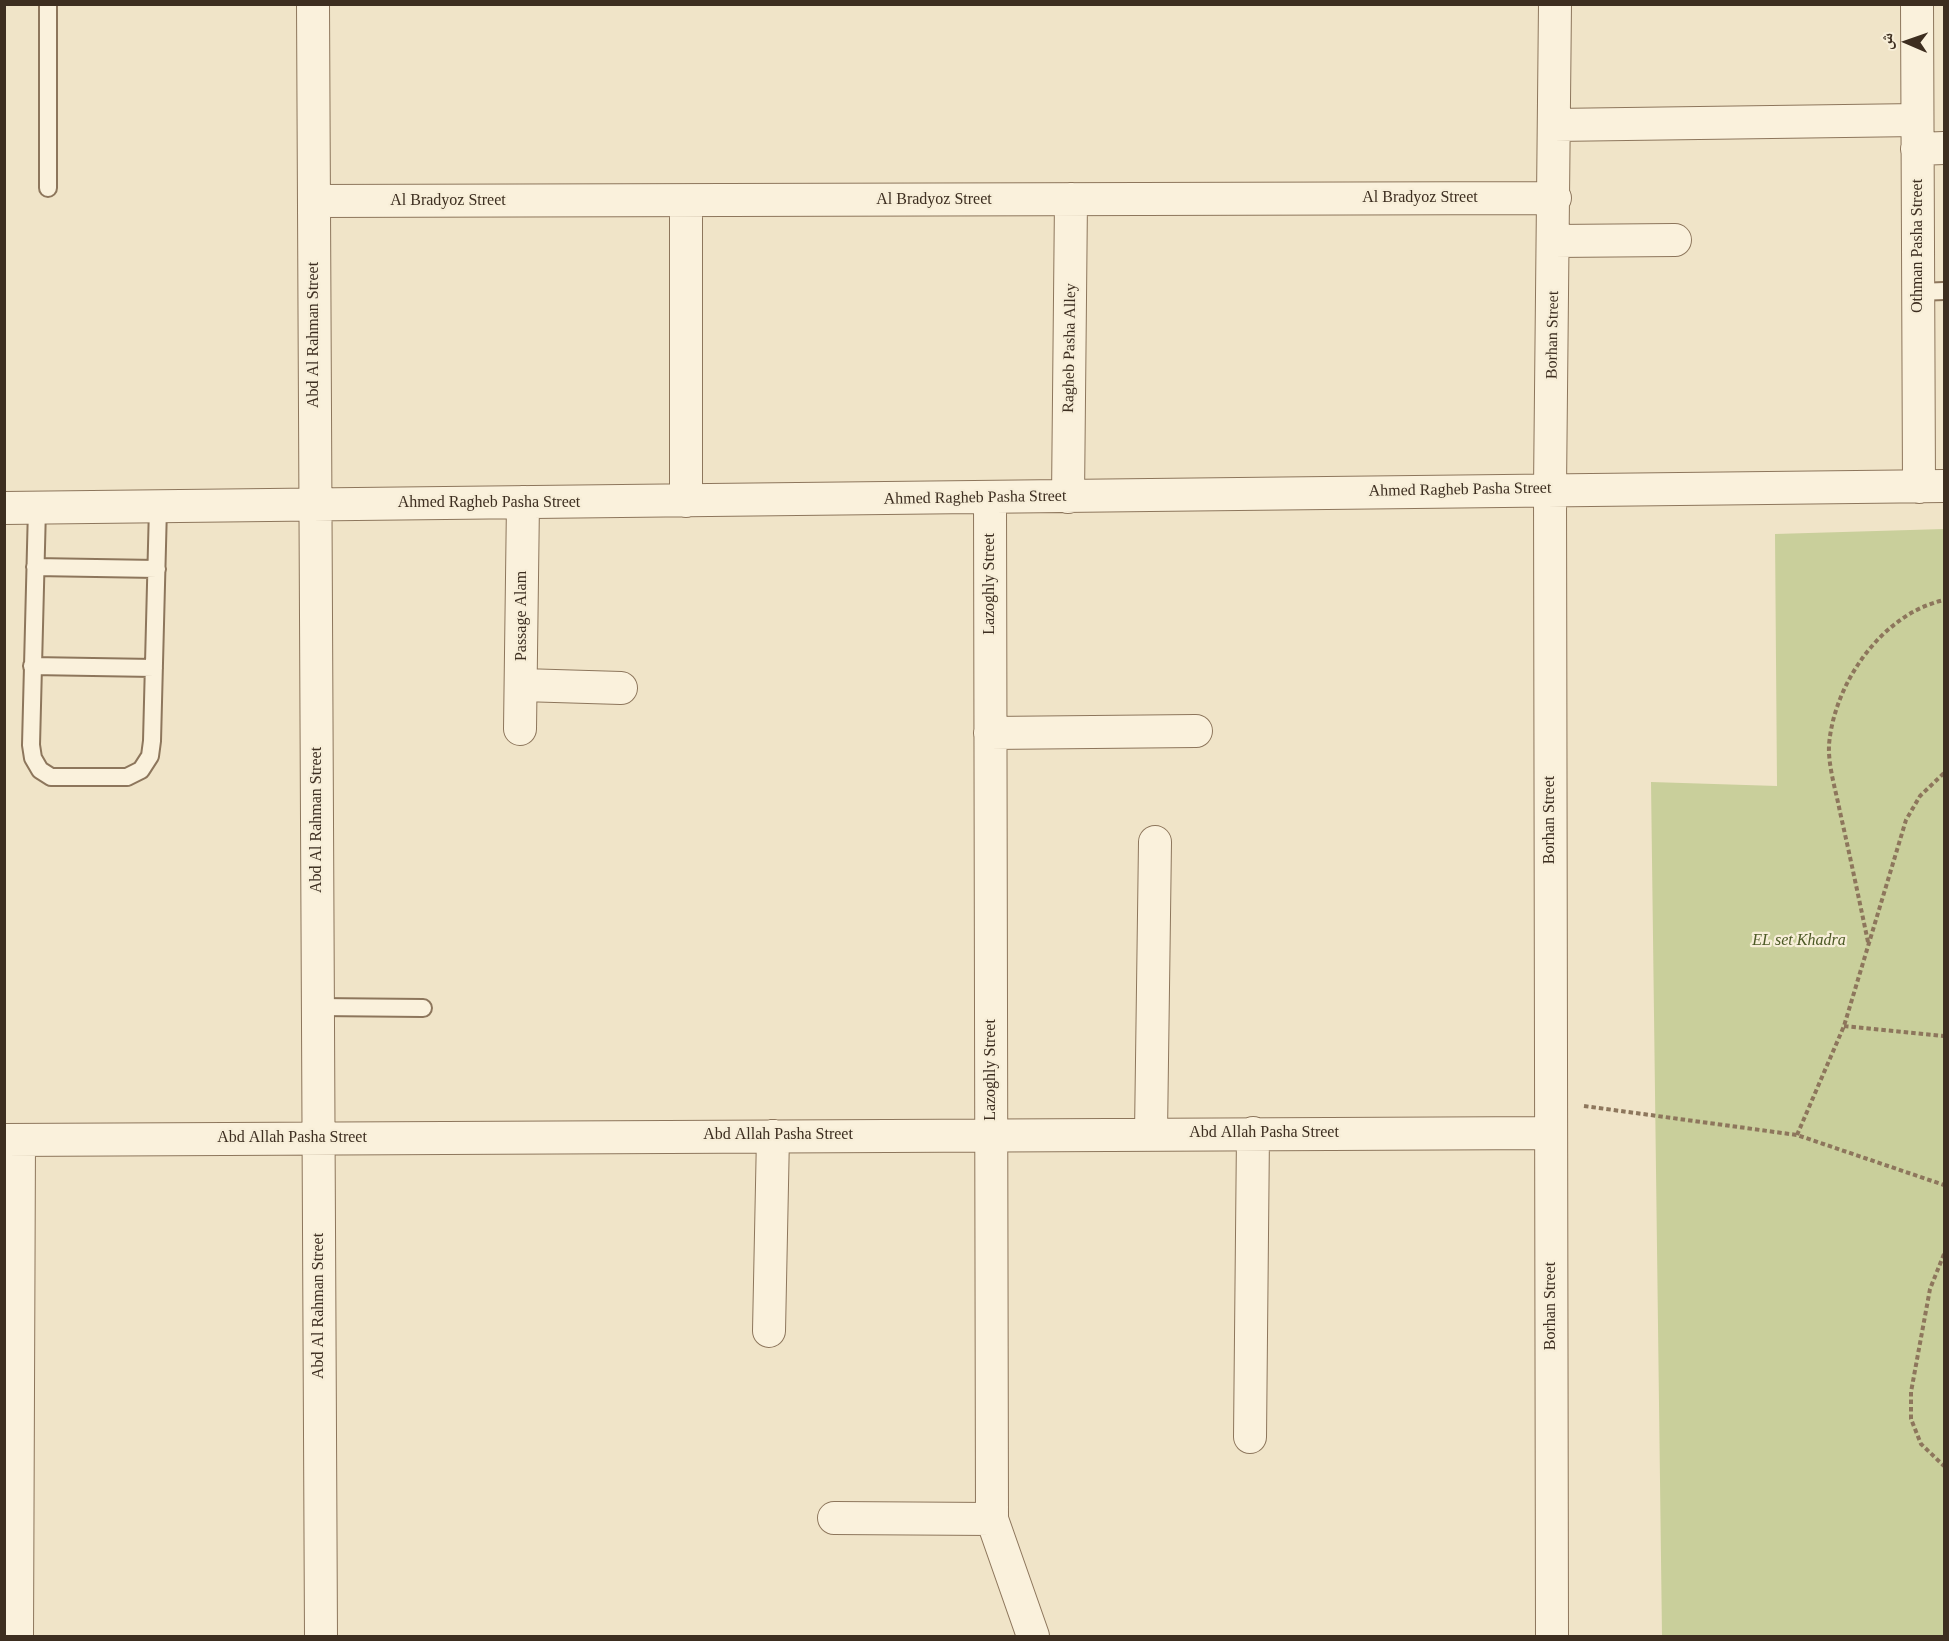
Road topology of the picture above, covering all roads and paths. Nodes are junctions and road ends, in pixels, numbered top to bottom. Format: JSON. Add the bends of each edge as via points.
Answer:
{"nodes":[{"id":1,"x":48,"y":4,"type":"edge"},
{"id":2,"x":313,"y":4,"type":"edge"},
{"id":3,"x":1555,"y":4,"type":"edge"},
{"id":4,"x":1917,"y":4,"type":"edge"},
{"id":5,"x":1554,"y":125,"type":"junction"},
{"id":6,"x":1926,"y":139,"type":"edge"},
{"id":7,"x":48,"y":188,"type":"dead end"},
{"id":8,"x":1555,"y":198,"type":"junction"},
{"id":9,"x":1071,"y":199,"type":"junction"},
{"id":10,"x":314,"y":201,"type":"junction"},
{"id":11,"x":686,"y":201,"type":"junction"},
{"id":12,"x":1675,"y":240,"type":"dead end"},
{"id":13,"x":1554,"y":241,"type":"junction"},
{"id":14,"x":1931,"y":292,"type":"edge"},
{"id":15,"x":1932,"y":486,"type":"edge"},
{"id":16,"x":1550,"y":488,"type":"junction"},
{"id":17,"x":1068,"y":497,"type":"junction"},
{"id":18,"x":990,"y":498,"type":"junction"},
{"id":19,"x":686,"y":501,"type":"junction"},
{"id":20,"x":523,"y":502,"type":"junction"},
{"id":21,"x":315,"y":504,"type":"junction"},
{"id":22,"x":158,"y":507,"type":"junction"},
{"id":23,"x":4,"y":508,"type":"edge"},
{"id":24,"x":37,"y":508,"type":"junction"},
{"id":25,"x":35,"y":567,"type":"junction"},
{"id":26,"x":157,"y":569,"type":"junction"},
{"id":27,"x":1944,"y":600,"type":"edge"},
{"id":28,"x":32,"y":666,"type":"junction"},
{"id":29,"x":154,"y":668,"type":"junction"},
{"id":30,"x":522,"y":685,"type":"junction"},
{"id":31,"x":621,"y":688,"type":"dead end"},
{"id":32,"x":520,"y":729,"type":"dead end"},
{"id":33,"x":1196,"y":732,"type":"dead end"},
{"id":34,"x":990,"y":733,"type":"junction"},
{"id":35,"x":1944,"y":773,"type":"edge"},
{"id":36,"x":1155,"y":842,"type":"dead end"},
{"id":37,"x":1868,"y":942,"type":"junction"},
{"id":38,"x":318,"y":1007,"type":"junction"},
{"id":39,"x":423,"y":1008,"type":"dead end"},
{"id":40,"x":1844,"y":1026,"type":"junction"},
{"id":41,"x":1944,"y":1036,"type":"edge"},
{"id":42,"x":1550,"y":1102,"type":"junction"},
{"id":43,"x":1551,"y":1132,"type":"junction"},
{"id":44,"x":1152,"y":1133,"type":"junction"},
{"id":45,"x":1253,"y":1133,"type":"junction"},
{"id":46,"x":991,"y":1134,"type":"junction"},
{"id":47,"x":773,"y":1136,"type":"junction"},
{"id":48,"x":1797,"y":1136,"type":"junction"},
{"id":49,"x":319,"y":1137,"type":"junction"},
{"id":50,"x":12,"y":1140,"type":"edge"},
{"id":51,"x":1944,"y":1185,"type":"edge"},
{"id":52,"x":1944,"y":1254,"type":"edge"},
{"id":53,"x":769,"y":1331,"type":"dead end"},
{"id":54,"x":1250,"y":1437,"type":"dead end"},
{"id":55,"x":1944,"y":1466,"type":"edge"},
{"id":56,"x":834,"y":1518,"type":"dead end"},
{"id":57,"x":992,"y":1519,"type":"junction"},
{"id":58,"x":17,"y":1636,"type":"edge"},
{"id":59,"x":321,"y":1636,"type":"edge"},
{"id":60,"x":1033,"y":1636,"type":"edge"},
{"id":61,"x":1552,"y":1636,"type":"edge"}],
"edges":[{"from":1,"to":7,"type":"lane"},
{"from":2,"to":10,"type":"street","name":"Abd Al Rahman Street"},
{"from":3,"to":5,"type":"street","name":"Borhan Street"},
{"from":4,"to":6,"type":"street","name":"Othman Pasha Street"},
{"from":5,"to":6,"type":"street"},
{"from":5,"to":8,"type":"street","name":"Borhan Street"},
{"from":6,"to":14,"type":"street","name":"Othman Pasha Street"},
{"from":8,"to":9,"type":"street","name":"Al Bradyoz Street"},
{"from":8,"to":13,"type":"street","name":"Borhan Street"},
{"from":9,"to":11,"type":"street","name":"Al Bradyoz Street"},
{"from":9,"to":17,"type":"street","name":"Ragheb Pasha Alley"},
{"from":10,"to":11,"type":"street","name":"Al Bradyoz Street"},
{"from":10,"to":21,"type":"street","name":"Abd Al Rahman Street"},
{"from":11,"to":19,"type":"street"},
{"from":12,"to":13,"type":"street"},
{"from":13,"to":16,"type":"street","name":"Borhan Street"},
{"from":14,"to":15,"type":"street","name":"Othman Pasha Street"},
{"from":15,"to":16,"type":"street","name":"Ahmed Ragheb Pasha Street"},
{"from":16,"to":17,"type":"street","name":"Ahmed Ragheb Pasha Street"},
{"from":16,"to":42,"type":"street","name":"Borhan Street"},
{"from":17,"to":18,"type":"street","name":"Ahmed Ragheb Pasha Street"},
{"from":18,"to":19,"type":"street","name":"Ahmed Ragheb Pasha Street"},
{"from":18,"to":34,"type":"street","name":"Lazoghly Street"},
{"from":19,"to":20,"type":"street","name":"Ahmed Ragheb Pasha Street"},
{"from":20,"to":21,"type":"street","name":"Ahmed Ragheb Pasha Street"},
{"from":20,"to":30,"type":"street","name":"Passage Alam"},
{"from":21,"to":22,"type":"street","name":"Ahmed Ragheb Pasha Street"},
{"from":21,"to":38,"type":"street","name":"Abd Al Rahman Street"},
{"from":22,"to":24,"type":"street","name":"Ahmed Ragheb Pasha Street"},
{"from":22,"to":26,"type":"lane"},
{"from":23,"to":24,"type":"street","name":"Ahmed Ragheb Pasha Street"},
{"from":24,"to":25,"type":"lane"},
{"from":25,"to":26,"type":"lane"},
{"from":25,"to":28,"type":"lane"},
{"from":26,"to":29,"type":"lane"},
{"from":27,"to":37,"type":"path","via":[[1900,620],[1871,646],[1834,711],[1829,747]]},
{"from":28,"to":29,"type":"lane"},
{"from":28,"to":29,"type":"lane","via":[[33,758],[40,770],[51,777],[127,777],[141,770],[150,756],[152,741]]},
{"from":30,"to":31,"type":"street"},
{"from":30,"to":32,"type":"street","name":"Passage Alam"},
{"from":33,"to":34,"type":"street"},
{"from":34,"to":46,"type":"street","name":"Lazoghly Street"},
{"from":35,"to":37,"type":"path","via":[[1920,796],[1906,820]]},
{"from":36,"to":44,"type":"street"},
{"from":37,"to":40,"type":"path"},
{"from":38,"to":39,"type":"lane"},
{"from":38,"to":49,"type":"street","name":"Abd Al Rahman Street"},
{"from":40,"to":41,"type":"path"},
{"from":40,"to":48,"type":"path"},
{"from":42,"to":43,"type":"street","name":"Borhan Street"},
{"from":42,"to":48,"type":"path"},
{"from":43,"to":45,"type":"street","name":"Abd Allah Pasha Street"},
{"from":43,"to":61,"type":"street","name":"Borhan Street"},
{"from":44,"to":45,"type":"street","name":"Abd Allah Pasha Street"},
{"from":44,"to":46,"type":"street","name":"Abd Allah Pasha Street"},
{"from":45,"to":54,"type":"street"},
{"from":46,"to":47,"type":"street","name":"Abd Allah Pasha Street"},
{"from":46,"to":57,"type":"street","name":"Lazoghly Street"},
{"from":47,"to":49,"type":"street","name":"Abd Allah Pasha Street"},
{"from":47,"to":53,"type":"street"},
{"from":48,"to":51,"type":"path"},
{"from":49,"to":50,"type":"street","name":"Abd Allah Pasha Street"},
{"from":49,"to":59,"type":"street","name":"Abd Al Rahman Street"},
{"from":50,"to":58,"type":"street"},
{"from":52,"to":55,"type":"path","via":[[1930,1289],[1911,1392],[1911,1419],[1921,1444]]},
{"from":56,"to":57,"type":"street"},
{"from":57,"to":60,"type":"street","name":"Lazoghly Street"}]}
